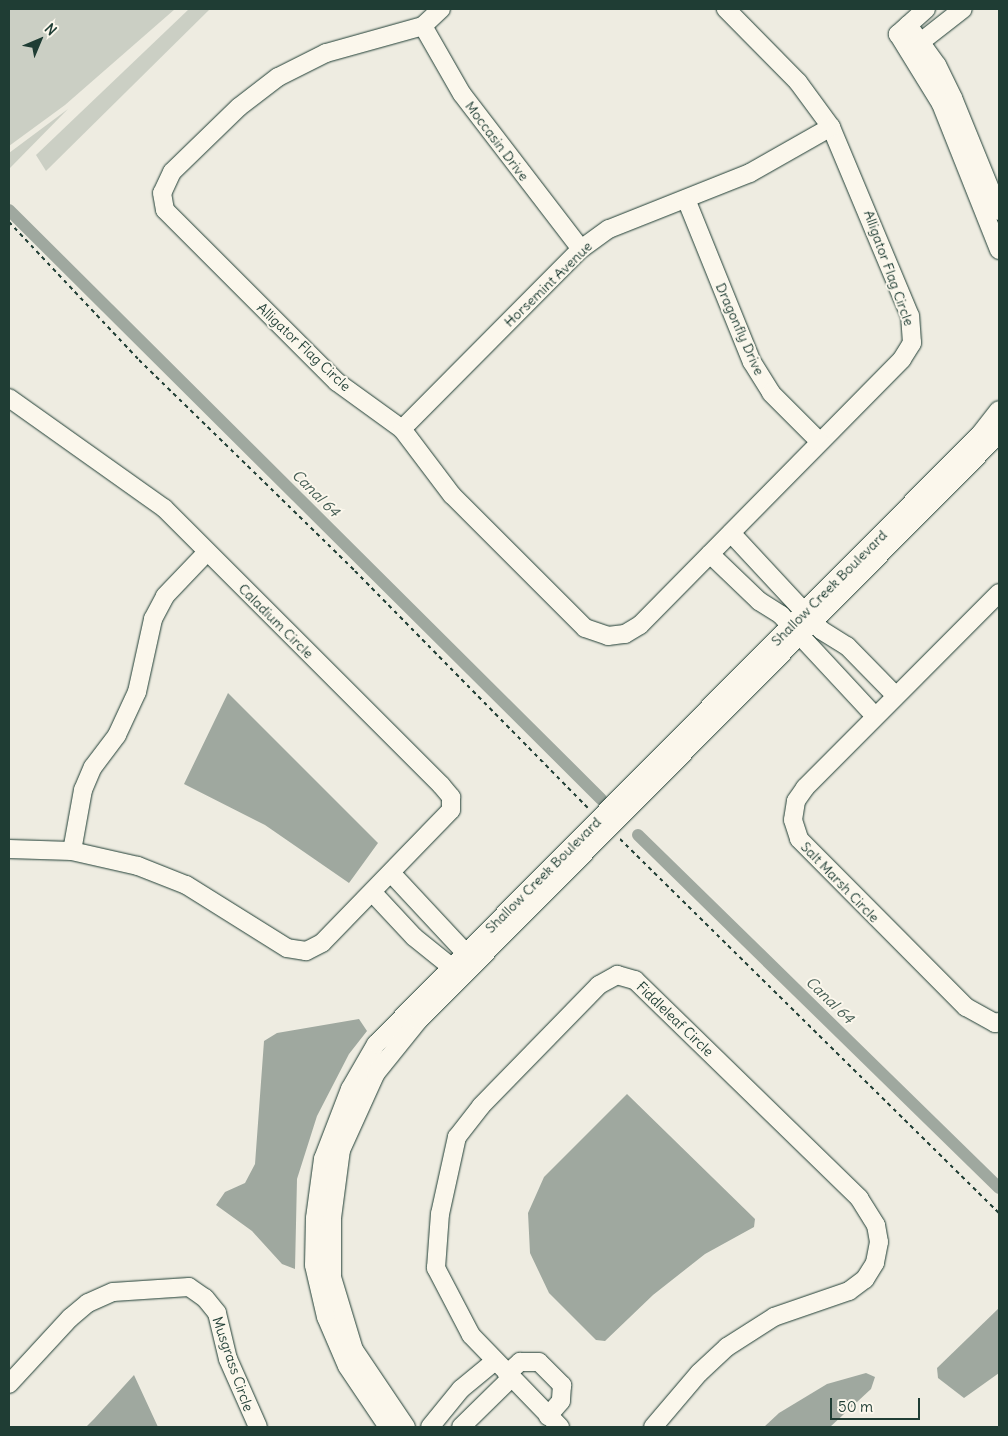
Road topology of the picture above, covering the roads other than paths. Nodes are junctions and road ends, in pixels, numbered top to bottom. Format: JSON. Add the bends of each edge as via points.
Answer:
{"nodes":[{"id":1,"x":441,"y":9,"type":"edge"},
{"id":2,"x":726,"y":9,"type":"edge"},
{"id":3,"x":926,"y":9,"type":"edge"},
{"id":4,"x":963,"y":9,"type":"edge"},
{"id":5,"x":423,"y":26,"type":"junction"},
{"id":6,"x":916,"y":46,"type":"junction"},
{"id":7,"x":830,"y":127,"type":"junction"},
{"id":8,"x":686,"y":198,"type":"junction"},
{"id":9,"x":999,"y":212,"type":"edge"},
{"id":10,"x":581,"y":249,"type":"junction"},
{"id":11,"x":999,"y":250,"type":"edge"},
{"id":12,"x":9,"y":398,"type":"edge"},
{"id":13,"x":999,"y":410,"type":"edge"},
{"id":14,"x":402,"y":429,"type":"junction"},
{"id":15,"x":999,"y":434,"type":"edge"},
{"id":16,"x":820,"y":442,"type":"junction"},
{"id":17,"x":731,"y":533,"type":"junction"},
{"id":18,"x":206,"y":552,"type":"junction"},
{"id":19,"x":710,"y":554,"type":"junction"},
{"id":20,"x":999,"y":593,"type":"edge"},
{"id":21,"x":808,"y":618,"type":"junction"},
{"id":22,"x":796,"y":630,"type":"junction"},
{"id":23,"x":894,"y":695,"type":"junction"},
{"id":24,"x":874,"y":715,"type":"junction"},
{"id":25,"x":9,"y":849,"type":"edge"},
{"id":26,"x":72,"y":851,"type":"junction"},
{"id":27,"x":392,"y":874,"type":"junction"},
{"id":28,"x":373,"y":893,"type":"junction"},
{"id":29,"x":470,"y":959,"type":"junction"},
{"id":30,"x":458,"y":971,"type":"junction"},
{"id":31,"x":999,"y":1022,"type":"edge"},
{"id":32,"x":504,"y":1371,"type":"junction"},
{"id":33,"x":9,"y":1384,"type":"edge"},
{"id":34,"x":554,"y":1422,"type":"edge"},
{"id":35,"x":258,"y":1427,"type":"edge"},
{"id":36,"x":388,"y":1427,"type":"edge"},
{"id":37,"x":406,"y":1427,"type":"edge"},
{"id":38,"x":430,"y":1427,"type":"edge"},
{"id":39,"x":461,"y":1427,"type":"edge"},
{"id":40,"x":653,"y":1427,"type":"edge"}],
"edges":[{"from":1,"to":5,"type":"street","name":"Alligator Flag Circle"},
{"from":2,"to":7,"type":"street","name":"Alligator Flag Circle","via":[[798,82]]},
{"from":3,"to":6,"type":"street","via":[[903,30]]},
{"from":4,"to":6,"type":"street"},
{"from":5,"to":10,"type":"street","name":"Moccasin Drive","via":[[462,94]]},
{"from":5,"to":14,"type":"street","name":"Alligator Flag Circle","via":[[326,53],[278,78],[239,107],[172,172],[162,193],[165,210],[337,382]]},
{"from":6,"to":9,"type":"street","via":[[953,98]]},
{"from":6,"to":11,"type":"street"},
{"from":7,"to":8,"type":"street","name":"Horsemint Avenue","via":[[750,173]]},
{"from":7,"to":16,"type":"street","name":"Alligator Flag Circle","via":[[870,218],[913,331],[912,344],[902,359]]},
{"from":8,"to":10,"type":"street","name":"Horsemint Avenue","via":[[609,229]]},
{"from":8,"to":16,"type":"street","name":"Dragonfly Drive","via":[[752,362],[771,393]]},
{"from":10,"to":14,"type":"street","name":"Horsemint Avenue"},
{"from":12,"to":18,"type":"street","name":"Caladium Circle","via":[[142,491]]},
{"from":13,"to":21,"type":"street","name":"Shallow Creek Boulevard"},
{"from":14,"to":19,"type":"street","name":"Alligator Flag Circle","via":[[452,495],[585,628],[608,636],[625,634],[640,625]]},
{"from":15,"to":21,"type":"street","name":"Shallow Creek Boulevard"},
{"from":16,"to":17,"type":"street","name":"Alligator Flag Circle"},
{"from":17,"to":19,"type":"street","name":"Alligator Flag Circle"},
{"from":17,"to":21,"type":"street"},
{"from":18,"to":26,"type":"street","via":[[165,596],[153,619],[137,692],[117,735],[92,767],[83,790]]},
{"from":18,"to":27,"type":"street","name":"Caladium Circle","via":[[451,797],[451,810],[445,819]]},
{"from":19,"to":22,"type":"street"},
{"from":20,"to":23,"type":"street","name":"Salt Marsh Circle"},
{"from":21,"to":22,"type":"street","name":"Shallow Creek Boulevard"},
{"from":21,"to":23,"type":"street","via":[[847,646]]},
{"from":22,"to":24,"type":"street"},
{"from":22,"to":29,"type":"street","name":"Shallow Creek Boulevard"},
{"from":23,"to":24,"type":"street","name":"Salt Marsh Circle"},
{"from":24,"to":31,"type":"street","name":"Salt Marsh Circle","via":[[796,801],[793,820],[799,839],[966,1007],[995,1023]]},
{"from":25,"to":26,"type":"street","name":"Caladium Circle"},
{"from":26,"to":28,"type":"street","name":"Caladium Circle","via":[[138,866],[186,886],[287,948],[306,951],[322,943]]},
{"from":27,"to":28,"type":"street","name":"Caladium Circle"},
{"from":27,"to":29,"type":"street","via":[[427,908]]},
{"from":28,"to":30,"type":"street","via":[[414,937]]},
{"from":29,"to":30,"type":"street","name":"Shallow Creek Boulevard"},
{"from":30,"to":36,"type":"street","name":"Shallow Creek Boulevard","via":[[376,1044],[350,1089],[323,1159],[315,1218],[314,1265],[326,1317],[347,1366]]},
{"from":30,"to":37,"type":"street","name":"Shallow Creek Boulevard","via":[[376,1073],[341,1150],[337,1179],[332,1277],[354,1350]]},
{"from":32,"to":34,"type":"street","name":"Fiddleleaf Circle"},
{"from":32,"to":34,"type":"street","via":[[520,1362],[539,1362],[562,1384],[561,1401]]},
{"from":32,"to":38,"type":"street","via":[[462,1389]]},
{"from":32,"to":39,"type":"street"},
{"from":32,"to":40,"type":"street","name":"Fiddleleaf Circle","via":[[471,1335],[436,1268],[443,1190],[457,1137],[481,1106],[598,985],[616,975],[635,980],[859,1198],[876,1225],[879,1242],[875,1263],[865,1279],[848,1291],[774,1317],[727,1347],[699,1373]]},
{"from":33,"to":35,"type":"street","name":"Musgrass Circle","via":[[88,1303],[113,1292],[189,1288],[206,1298],[217,1313],[228,1359]]}]}
